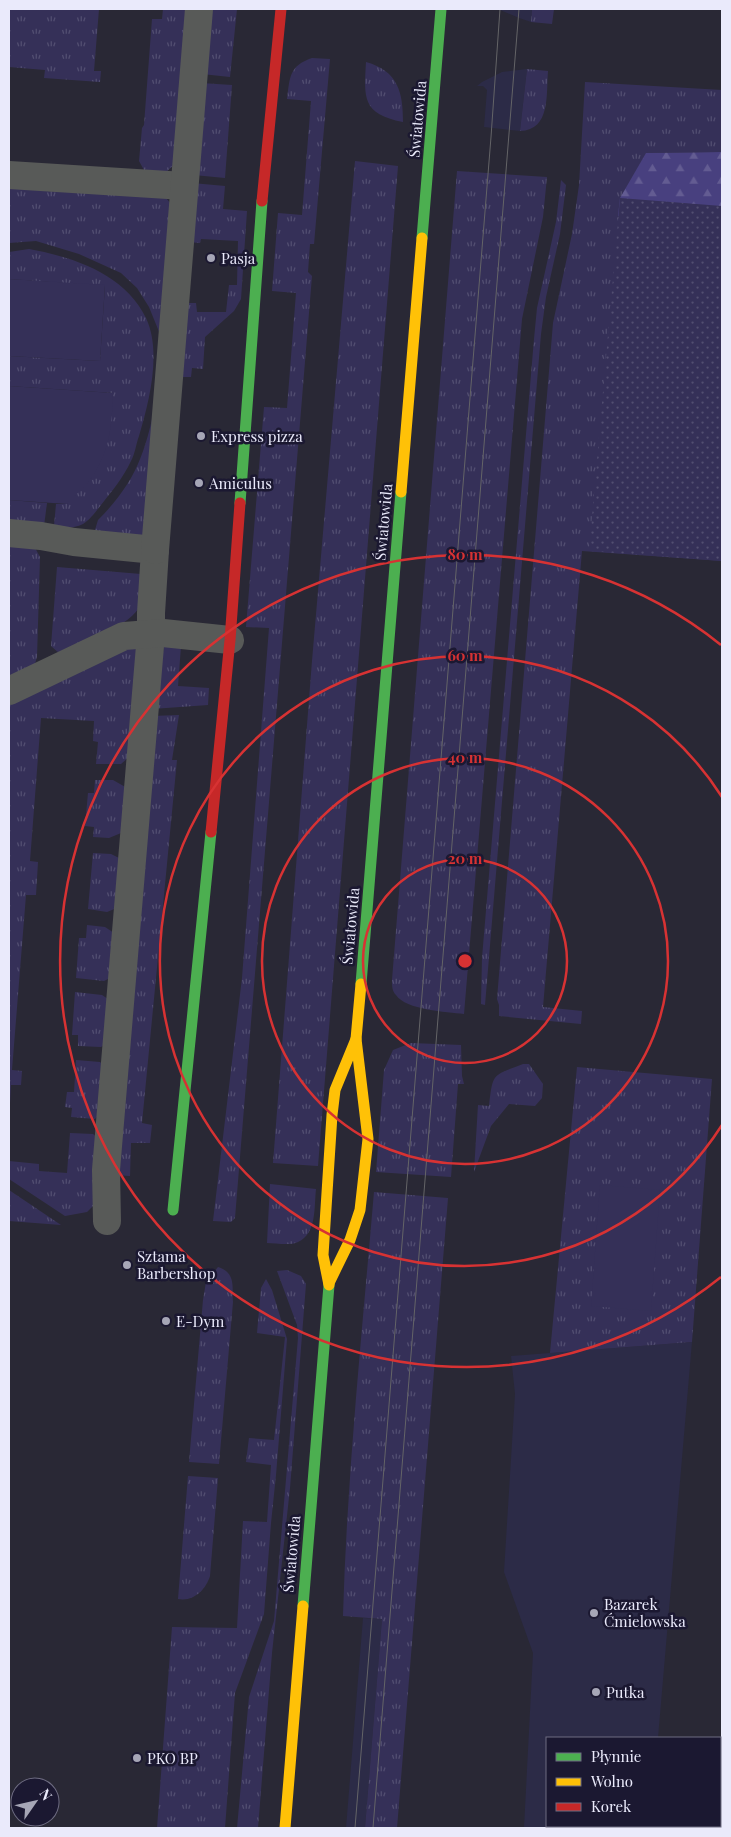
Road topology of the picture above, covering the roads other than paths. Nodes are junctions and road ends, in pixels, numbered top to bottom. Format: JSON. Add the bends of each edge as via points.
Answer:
{"nodes":[{"id":1,"x":199,"y":9,"type":"edge"},
{"id":2,"x":281,"y":9,"type":"edge"},
{"id":3,"x":441,"y":9,"type":"edge"},
{"id":4,"x":9,"y":175,"type":"edge"},
{"id":5,"x":184,"y":186,"type":"junction"},
{"id":6,"x":9,"y":533,"type":"edge"},
{"id":7,"x":156,"y":550,"type":"junction"},
{"id":8,"x":151,"y":634,"type":"junction"},
{"id":9,"x":230,"y":640,"type":"junction"},
{"id":10,"x":9,"y":691,"type":"edge"},
{"id":11,"x":356,"y":1039,"type":"junction"},
{"id":12,"x":174,"y":1210,"type":"dead end"},
{"id":13,"x":107,"y":1221,"type":"dead end"},
{"id":14,"x":329,"y":1283,"type":"junction"},
{"id":15,"x":285,"y":1828,"type":"edge"}],
"edges":[{"from":1,"to":5,"type":"street"},
{"from":2,"to":9,"type":"street","via":[[265,166]]},
{"from":3,"to":11,"type":"street","name":"Światowida"},
{"from":4,"to":5,"type":"street"},
{"from":5,"to":7,"type":"street"},
{"from":6,"to":7,"type":"street"},
{"from":7,"to":8,"type":"street"},
{"from":8,"to":9,"type":"street"},
{"from":8,"to":10,"type":"street","via":[[124,636]]},
{"from":8,"to":13,"type":"street","via":[[106,1170]]},
{"from":9,"to":12,"type":"street"},
{"from":11,"to":14,"type":"street","name":"Światowida","via":[[335,1090],[333,1107],[323,1255]]},
{"from":11,"to":14,"type":"street","name":"Światowida","via":[[368,1139],[360,1210],[350,1240]]},
{"from":14,"to":15,"type":"street","name":"Światowida"}]}
